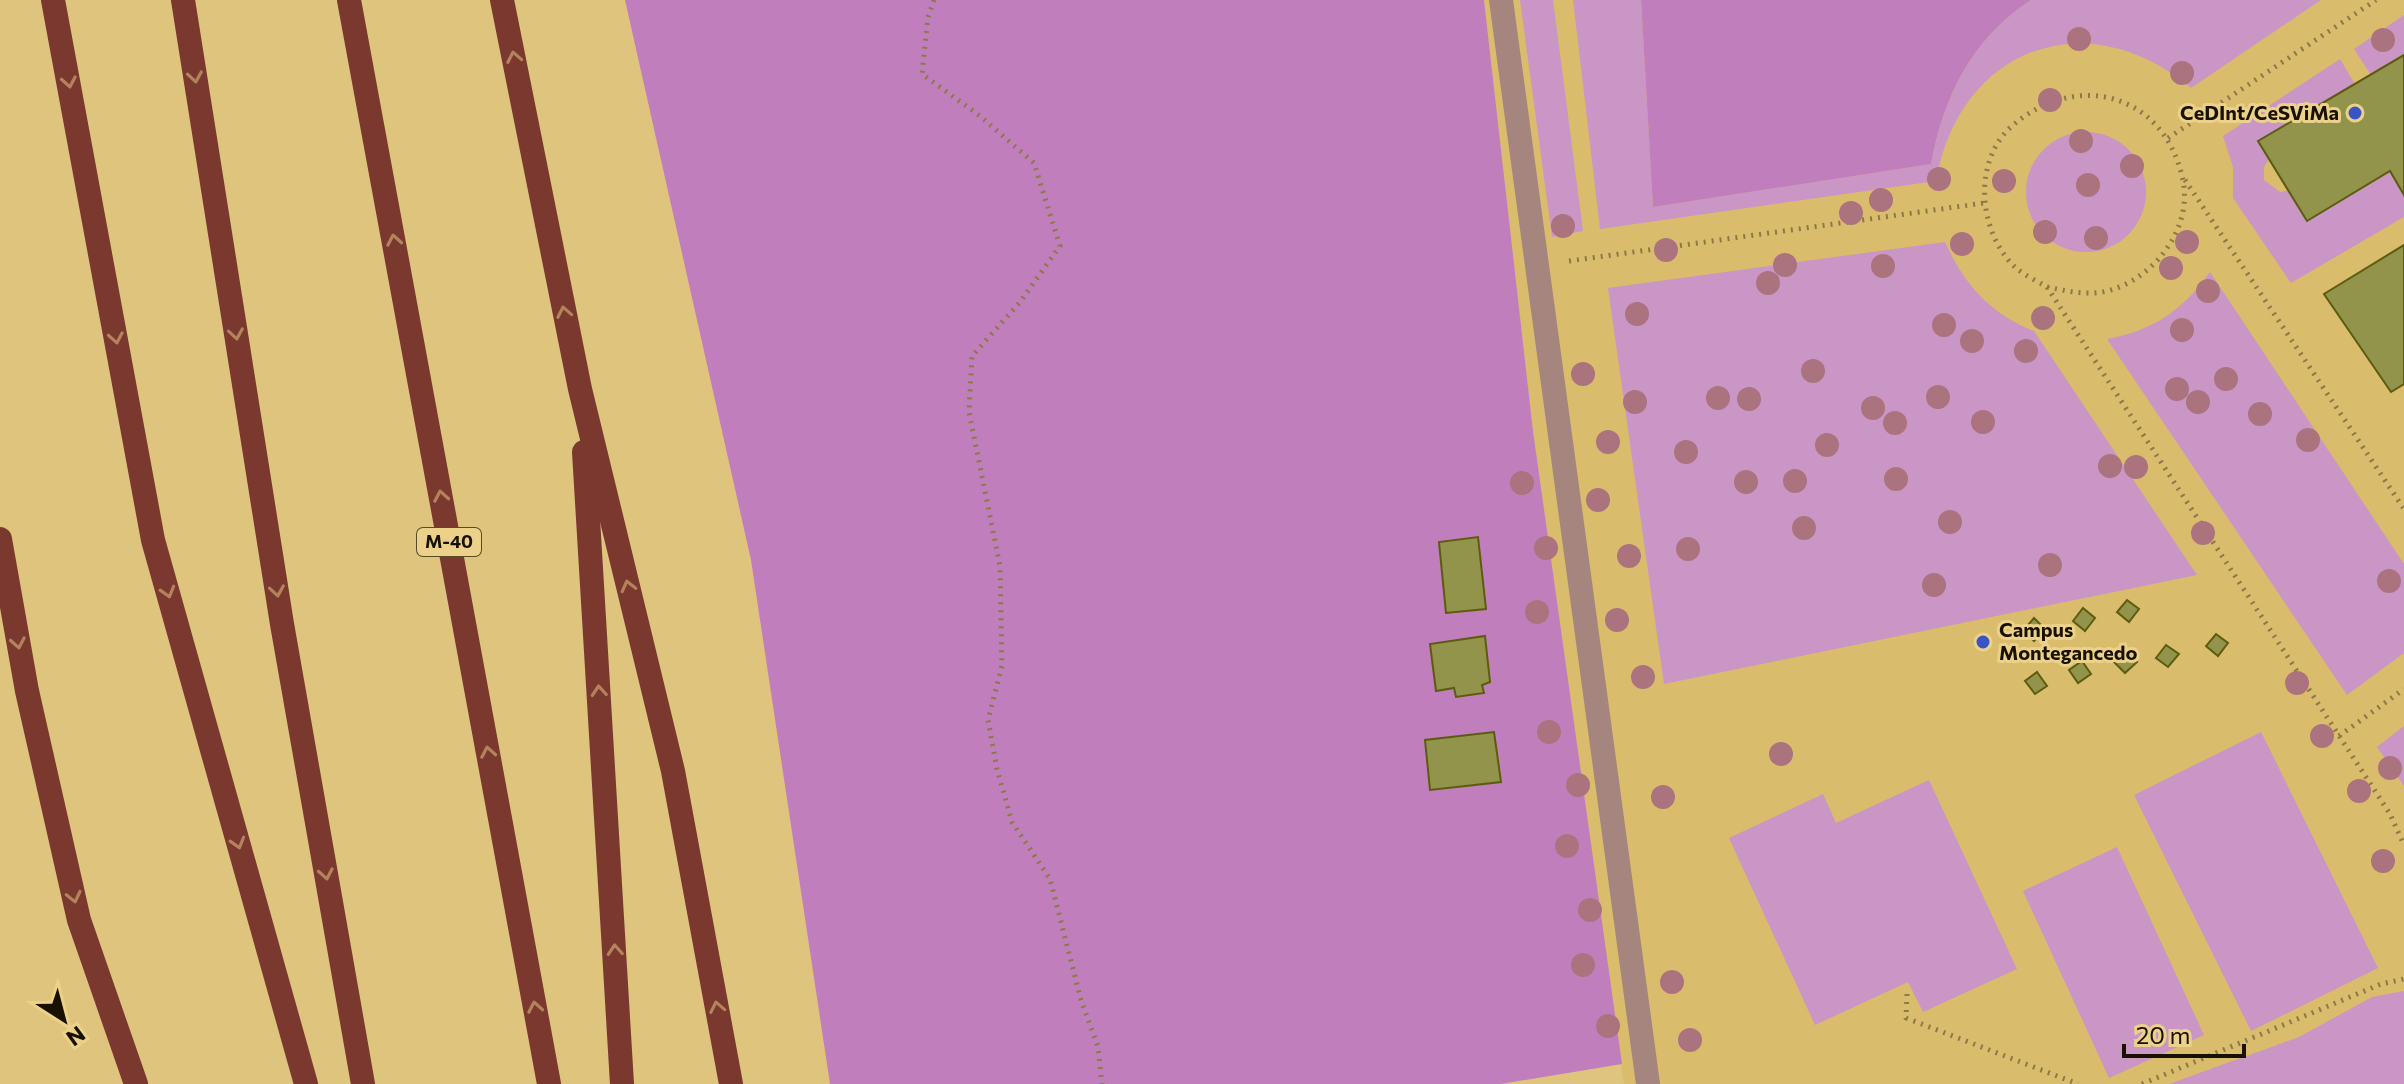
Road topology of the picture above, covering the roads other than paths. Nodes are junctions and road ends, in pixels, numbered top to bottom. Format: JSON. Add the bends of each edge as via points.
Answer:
{"nodes":[{"id":1,"x":53,"y":0,"type":"edge"},
{"id":2,"x":183,"y":0,"type":"edge"},
{"id":3,"x":349,"y":0,"type":"edge"},
{"id":4,"x":502,"y":0,"type":"edge"},
{"id":5,"x":1501,"y":0,"type":"edge"},
{"id":6,"x":580,"y":389,"type":"junction"},
{"id":7,"x":0,"y":539,"type":"edge"},
{"id":8,"x":136,"y":1084,"type":"edge"},
{"id":9,"x":306,"y":1084,"type":"edge"},
{"id":10,"x":363,"y":1084,"type":"edge"},
{"id":11,"x":549,"y":1084,"type":"edge"},
{"id":12,"x":622,"y":1084,"type":"edge"},
{"id":13,"x":731,"y":1084,"type":"edge"},
{"id":14,"x":1648,"y":1084,"type":"edge"}],
"edges":[{"from":1,"to":9,"type":"highway","one_way":true,"via":[[153,540]]},
{"from":2,"to":10,"type":"highway","one_way":true,"via":[[282,624]]},
{"from":11,"to":3,"type":"highway","number":"M-40","one_way":true},
{"from":6,"to":4,"type":"highway","one_way":true},
{"from":5,"to":14,"type":"street"},
{"from":12,"to":6,"type":"highway","one_way":true},
{"from":13,"to":6,"type":"highway","one_way":true,"via":[[673,771]]},
{"from":7,"to":8,"type":"highway","one_way":true,"via":[[27,691],[79,920]]}]}
